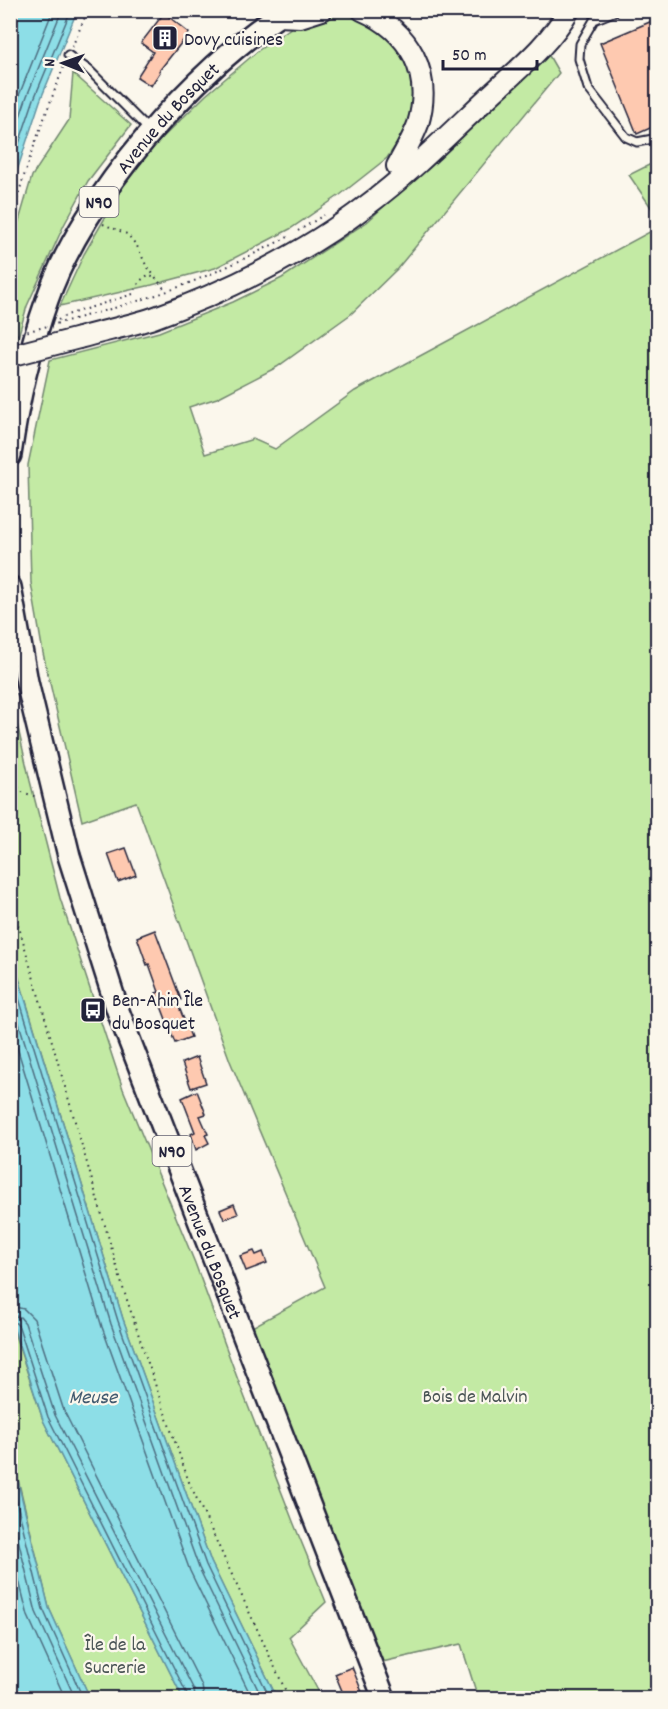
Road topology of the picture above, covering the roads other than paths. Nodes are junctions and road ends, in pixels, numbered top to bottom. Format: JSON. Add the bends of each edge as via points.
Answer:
{"nodes":[{"id":1,"x":322,"y":10,"type":"edge"},
{"id":2,"x":362,"y":10,"type":"edge"},
{"id":3,"x":557,"y":10,"type":"edge"},
{"id":4,"x":569,"y":10,"type":"edge"},
{"id":5,"x":599,"y":10,"type":"edge"},
{"id":6,"x":618,"y":10,"type":"edge"},
{"id":7,"x":283,"y":14,"type":"edge"},
{"id":8,"x":594,"y":20,"type":"junction"},
{"id":9,"x":68,"y":55,"type":"road end"},
{"id":10,"x":151,"y":132,"type":"junction"},
{"id":11,"x":657,"y":138,"type":"edge"},
{"id":12,"x":397,"y":166,"type":"junction"},
{"id":13,"x":76,"y":328,"type":"junction"},
{"id":14,"x":26,"y":337,"type":"edge"},
{"id":15,"x":10,"y":356,"type":"edge"},
{"id":16,"x":10,"y":455,"type":"edge"},
{"id":17,"x":10,"y":587,"type":"edge"},
{"id":18,"x":384,"y":1698,"type":"edge"}],
"edges":[{"from":1,"to":7,"type":"main road","via":[[300,17]]},
{"from":2,"to":12,"type":"main road","via":[[402,37],[415,55],[421,78],[422,106],[417,126]]},
{"from":3,"to":12,"type":"main road","via":[[531,43]]},
{"from":4,"to":13,"type":"main road","via":[[551,36],[446,137],[366,206],[312,242],[225,290],[151,318]]},
{"from":5,"to":8,"type":"lane"},
{"from":6,"to":8,"type":"lane"},
{"from":7,"to":10,"type":"main road","name":"Avenue du Bosquet","number":"N90","via":[[227,57]]},
{"from":8,"to":11,"type":"lane","via":[[580,44],[579,58],[588,88],[626,137],[637,142]]},
{"from":9,"to":10,"type":"lane","via":[[89,69]]},
{"from":10,"to":14,"type":"main road","name":"Avenue du Bosquet","number":"N90","via":[[76,236]]},
{"from":12,"to":13,"type":"main road","via":[[298,237],[254,262],[148,306]]},
{"from":13,"to":14,"type":"main road"},
{"from":13,"to":15,"type":"main road","bridge":true},
{"from":14,"to":16,"type":"main road","name":"Avenue du Bosquet","number":"N90"},
{"from":17,"to":18,"type":"main road","name":"Avenue du Bosquet","number":"N90","via":[[27,682],[69,856],[118,1011]]}]}
